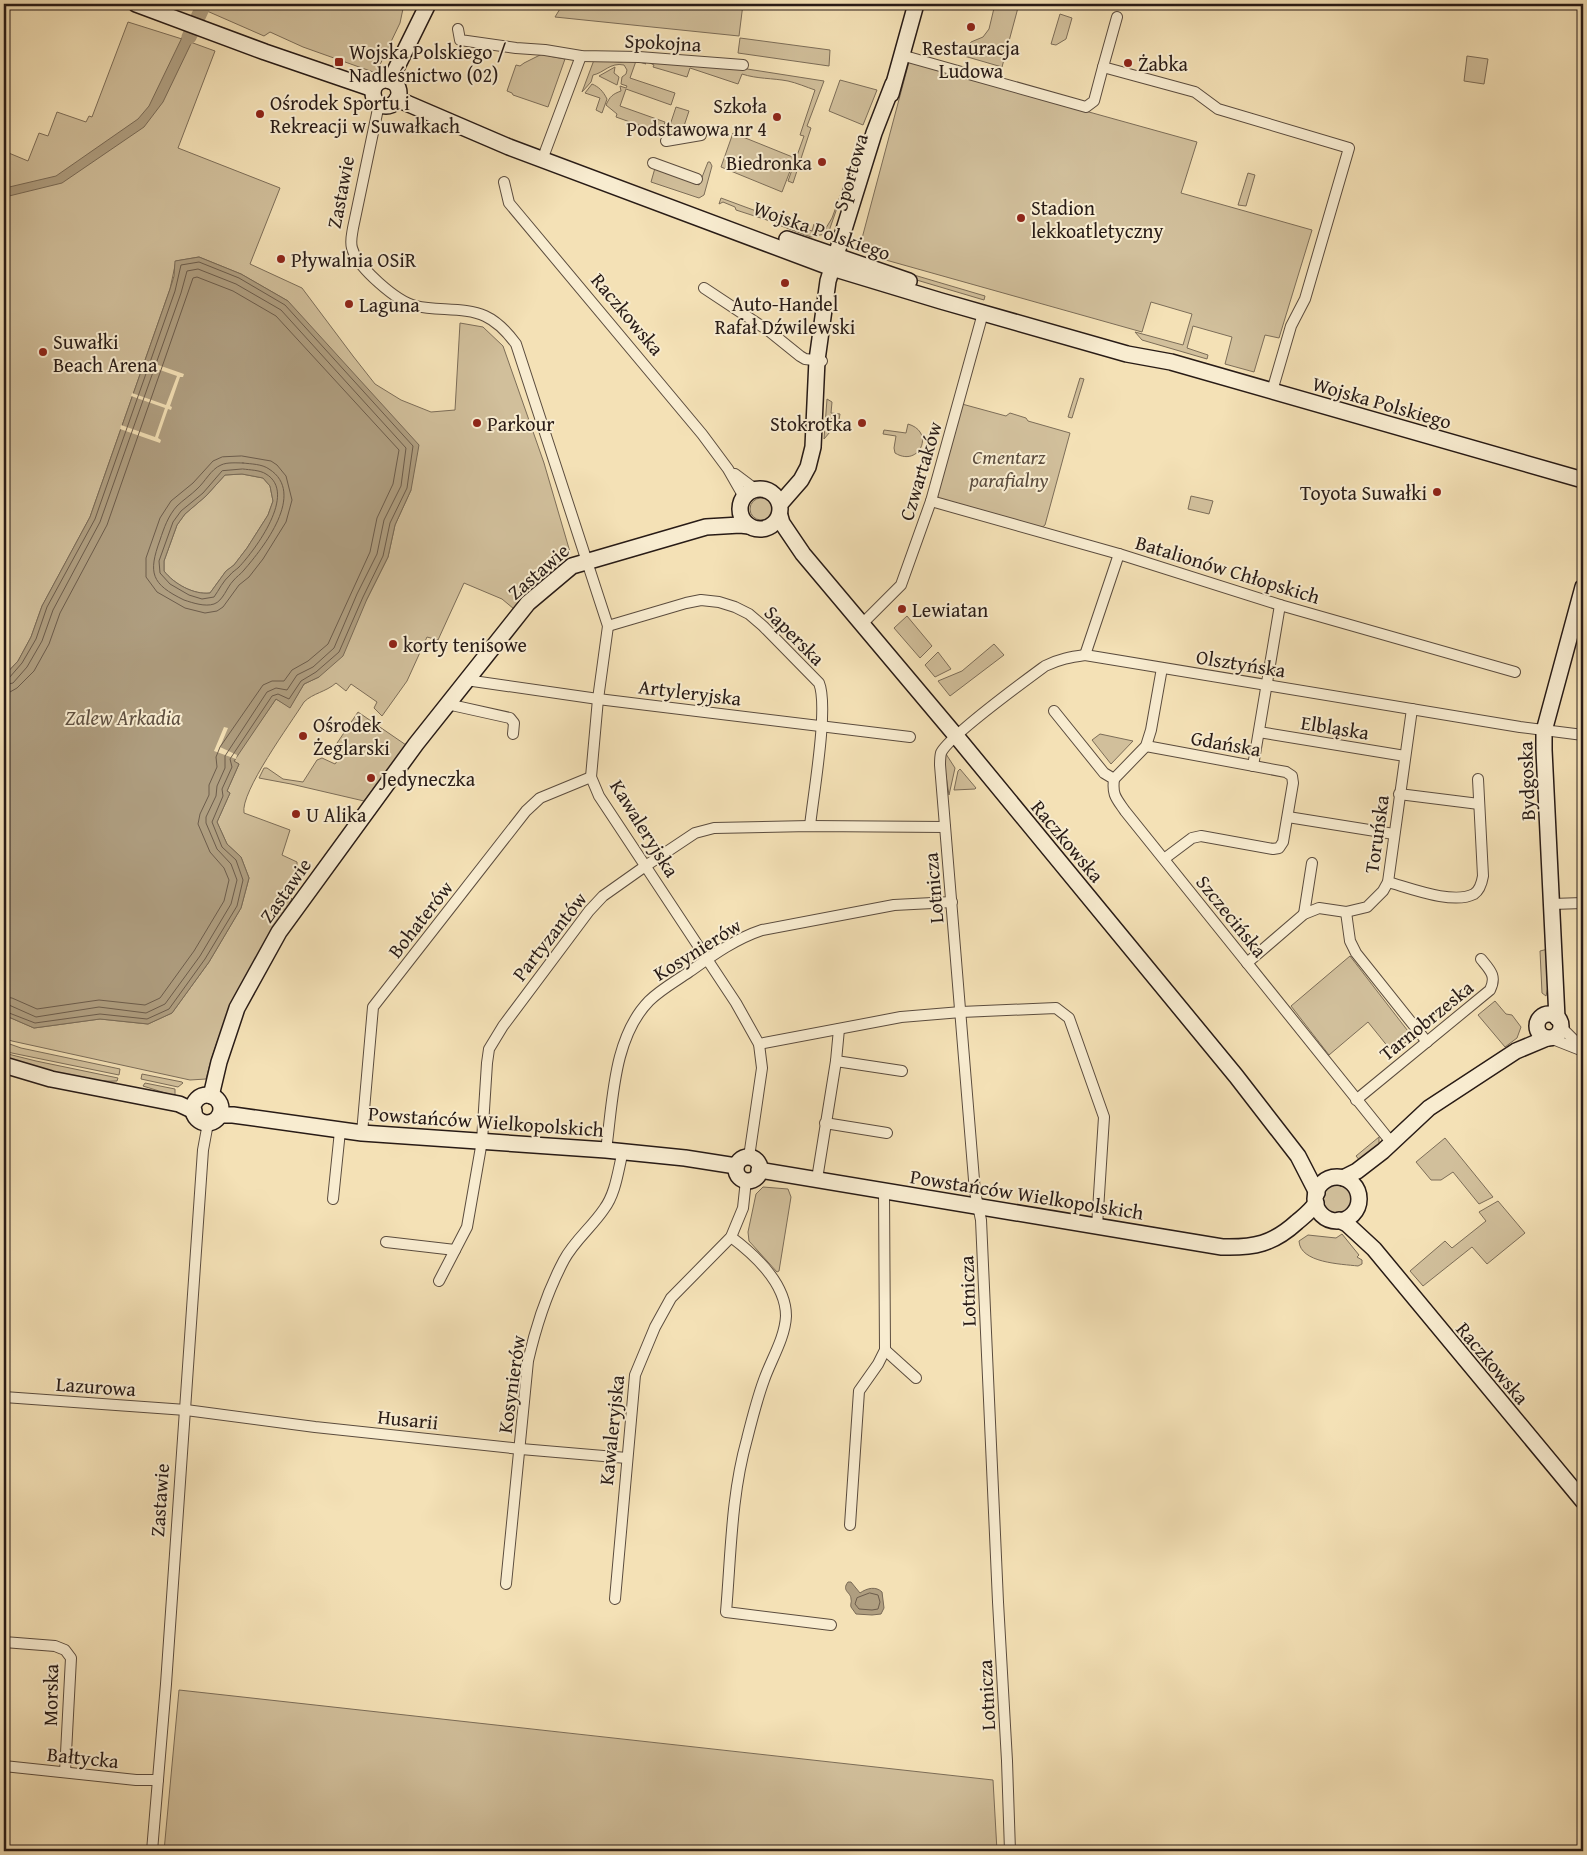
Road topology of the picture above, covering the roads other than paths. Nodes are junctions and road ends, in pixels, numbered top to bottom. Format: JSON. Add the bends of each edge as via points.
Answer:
{"nodes":[{"id":1,"x":136,"y":4,"type":"edge"},
{"id":2,"x":428,"y":4,"type":"edge"},
{"id":3,"x":916,"y":4,"type":"edge"},
{"id":4,"x":1117,"y":17,"type":"dead end"},
{"id":5,"x":458,"y":29,"type":"dead end"},
{"id":6,"x":901,"y":55,"type":"junction"},
{"id":7,"x":581,"y":56,"type":"junction"},
{"id":8,"x":743,"y":65,"type":"dead end"},
{"id":9,"x":1103,"y":67,"type":"junction"},
{"id":10,"x":390,"y":81,"type":"junction"},
{"id":11,"x":373,"y":89,"type":"junction"},
{"id":12,"x":397,"y":99,"type":"junction"},
{"id":13,"x":379,"y":104,"type":"junction"},
{"id":14,"x":463,"y":126,"type":"junction"},
{"id":15,"x":701,"y":135,"type":"dead end"},
{"id":16,"x":666,"y":141,"type":"dead end"},
{"id":17,"x":545,"y":152,"type":"junction"},
{"id":18,"x":653,"y":163,"type":"dead end"},
{"id":19,"x":697,"y":179,"type":"dead end"},
{"id":20,"x":504,"y":182,"type":"dead end"},
{"id":21,"x":839,"y":264,"type":"junction"},
{"id":22,"x":704,"y":288,"type":"dead end"},
{"id":23,"x":983,"y":313,"type":"junction"},
{"id":24,"x":820,"y":361,"type":"junction"},
{"id":25,"x":1171,"y":362,"type":"junction"},
{"id":26,"x":1272,"y":391,"type":"junction"},
{"id":27,"x":1583,"y":480,"type":"edge"},
{"id":28,"x":747,"y":497,"type":"junction"},
{"id":29,"x":930,"y":502,"type":"junction"},
{"id":30,"x":777,"y":504,"type":"junction"},
{"id":31,"x":749,"y":526,"type":"junction"},
{"id":32,"x":706,"y":527,"type":"junction"},
{"id":33,"x":767,"y":529,"type":"junction"},
{"id":34,"x":803,"y":554,"type":"junction"},
{"id":35,"x":1119,"y":554,"type":"junction"},
{"id":36,"x":586,"y":561,"type":"junction"},
{"id":37,"x":1583,"y":587,"type":"edge"},
{"id":38,"x":1280,"y":605,"type":"junction"},
{"id":39,"x":862,"y":623,"type":"junction"},
{"id":40,"x":608,"y":626,"type":"junction"},
{"id":41,"x":1086,"y":655,"type":"junction"},
{"id":42,"x":1162,"y":668,"type":"junction"},
{"id":43,"x":1515,"y":672,"type":"dead end"},
{"id":44,"x":466,"y":680,"type":"junction"},
{"id":45,"x":1268,"y":685,"type":"junction"},
{"id":46,"x":598,"y":699,"type":"junction"},
{"id":47,"x":448,"y":704,"type":"junction"},
{"id":48,"x":1412,"y":708,"type":"junction"},
{"id":49,"x":1054,"y":711,"type":"dead end"},
{"id":50,"x":821,"y":725,"type":"junction"},
{"id":51,"x":1544,"y":731,"type":"junction"},
{"id":52,"x":1259,"y":732,"type":"junction"},
{"id":53,"x":513,"y":734,"type":"dead end"},
{"id":54,"x":1583,"y":735,"type":"edge"},
{"id":55,"x":957,"y":736,"type":"junction"},
{"id":56,"x":910,"y":737,"type":"dead end"},
{"id":57,"x":1146,"y":746,"type":"junction"},
{"id":58,"x":1405,"y":756,"type":"junction"},
{"id":59,"x":1253,"y":766,"type":"junction"},
{"id":60,"x":591,"y":777,"type":"junction"},
{"id":61,"x":1114,"y":779,"type":"junction"},
{"id":62,"x":1478,"y":779,"type":"dead end"},
{"id":63,"x":1399,"y":794,"type":"junction"},
{"id":64,"x":1479,"y":804,"type":"junction"},
{"id":65,"x":1288,"y":817,"type":"junction"},
{"id":66,"x":810,"y":826,"type":"junction"},
{"id":67,"x":945,"y":827,"type":"junction"},
{"id":68,"x":1394,"y":834,"type":"junction"},
{"id":69,"x":1164,"y":859,"type":"junction"},
{"id":70,"x":1312,"y":863,"type":"dead end"},
{"id":71,"x":644,"y":867,"type":"junction"},
{"id":72,"x":1388,"y":882,"type":"junction"},
{"id":73,"x":952,"y":902,"type":"junction"},
{"id":74,"x":1583,"y":903,"type":"edge"},
{"id":75,"x":1552,"y":904,"type":"junction"},
{"id":76,"x":1346,"y":912,"type":"junction"},
{"id":77,"x":1304,"y":914,"type":"junction"},
{"id":78,"x":707,"y":959,"type":"junction"},
{"id":79,"x":1480,"y":959,"type":"dead end"},
{"id":80,"x":1247,"y":963,"type":"junction"},
{"id":81,"x":1555,"y":978,"type":"junction"},
{"id":82,"x":962,"y":1012,"type":"junction"},
{"id":83,"x":1539,"y":1022,"type":"junction"},
{"id":84,"x":1559,"y":1022,"type":"junction"},
{"id":85,"x":839,"y":1029,"type":"junction"},
{"id":86,"x":1548,"y":1038,"type":"junction"},
{"id":87,"x":1426,"y":1042,"type":"junction"},
{"id":88,"x":759,"y":1044,"type":"junction"},
{"id":89,"x":1583,"y":1050,"type":"edge"},
{"id":90,"x":1516,"y":1051,"type":"junction"},
{"id":91,"x":836,"y":1061,"type":"junction"},
{"id":92,"x":4,"y":1065,"type":"edge"},
{"id":93,"x":902,"y":1071,"type":"dead end"},
{"id":94,"x":1356,"y":1100,"type":"junction"},
{"id":95,"x":210,"y":1109,"type":"junction"},
{"id":96,"x":825,"y":1123,"type":"junction"},
{"id":97,"x":340,"y":1131,"type":"junction"},
{"id":98,"x":887,"y":1132,"type":"dead end"},
{"id":99,"x":362,"y":1133,"type":"junction"},
{"id":100,"x":482,"y":1141,"type":"junction"},
{"id":101,"x":1387,"y":1146,"type":"junction"},
{"id":102,"x":606,"y":1150,"type":"junction"},
{"id":103,"x":623,"y":1151,"type":"junction"},
{"id":104,"x":1298,"y":1156,"type":"junction"},
{"id":105,"x":749,"y":1157,"type":"junction"},
{"id":106,"x":736,"y":1166,"type":"junction"},
{"id":107,"x":760,"y":1170,"type":"junction"},
{"id":108,"x":1337,"y":1178,"type":"junction"},
{"id":109,"x":817,"y":1179,"type":"junction"},
{"id":110,"x":746,"y":1180,"type":"junction"},
{"id":111,"x":1356,"y":1189,"type":"junction"},
{"id":112,"x":884,"y":1191,"type":"junction"},
{"id":113,"x":1316,"y":1198,"type":"junction"},
{"id":114,"x":333,"y":1199,"type":"dead end"},
{"id":115,"x":979,"y":1207,"type":"junction"},
{"id":116,"x":1356,"y":1209,"type":"junction"},
{"id":117,"x":1332,"y":1219,"type":"junction"},
{"id":118,"x":1097,"y":1226,"type":"junction"},
{"id":119,"x":1287,"y":1232,"type":"junction"},
{"id":120,"x":731,"y":1238,"type":"junction"},
{"id":121,"x":386,"y":1242,"type":"dead end"},
{"id":122,"x":1374,"y":1249,"type":"junction"},
{"id":123,"x":455,"y":1250,"type":"junction"},
{"id":124,"x":439,"y":1281,"type":"dead end"},
{"id":125,"x":884,"y":1350,"type":"junction"},
{"id":126,"x":916,"y":1378,"type":"dead end"},
{"id":127,"x":4,"y":1397,"type":"edge"},
{"id":128,"x":186,"y":1410,"type":"junction"},
{"id":129,"x":521,"y":1449,"type":"junction"},
{"id":130,"x":627,"y":1458,"type":"junction"},
{"id":131,"x":1583,"y":1501,"type":"edge"},
{"id":132,"x":850,"y":1525,"type":"dead end"},
{"id":133,"x":506,"y":1584,"type":"dead end"},
{"id":134,"x":615,"y":1599,"type":"dead end"},
{"id":135,"x":831,"y":1625,"type":"dead end"},
{"id":136,"x":4,"y":1642,"type":"edge"},
{"id":137,"x":4,"y":1766,"type":"edge"},
{"id":138,"x":65,"y":1772,"type":"junction"},
{"id":139,"x":158,"y":1780,"type":"junction"},
{"id":140,"x":152,"y":1851,"type":"edge"},
{"id":141,"x":1010,"y":1851,"type":"edge"}],
"edges":[{"from":1,"to":11,"type":"street"},
{"from":2,"to":10,"type":"street"},
{"from":3,"to":6,"type":"street","name":"Sportowa"},
{"from":4,"to":9,"type":"street"},
{"from":5,"to":7,"type":"street","name":"Spokojna","via":[[460,40]]},
{"from":6,"to":9,"type":"street","via":[[1086,107],[1094,101]]},
{"from":6,"to":21,"type":"street","name":"Sportowa","via":[[874,133]]},
{"from":7,"to":8,"type":"street","name":"Spokojna"},
{"from":7,"to":17,"type":"street"},
{"from":9,"to":26,"type":"street","via":[[1195,92],[1218,108],[1349,148],[1305,299],[1291,326]]},
{"from":10,"to":11,"type":"street","via":[[383,80]]},
{"from":10,"to":12,"type":"street","via":[[398,87]]},
{"from":11,"to":13,"type":"street","via":[[373,98]]},
{"from":12,"to":13,"type":"street","via":[[387,106]]},
{"from":12,"to":14,"type":"street"},
{"from":13,"to":36,"type":"street","name":"Zastawie","via":[[353,228],[352,248],[363,266],[401,299],[414,306],[484,315],[509,334],[524,366]]},
{"from":14,"to":17,"type":"street","name":"Wojska Polskiego"},
{"from":14,"to":21,"type":"street","name":"Wojska Polskiego","via":[[509,147]]},
{"from":15,"to":16,"type":"street"},
{"from":17,"to":21,"type":"street","name":"Wojska Polskiego"},
{"from":18,"to":19,"type":"street"},
{"from":20,"to":28,"type":"street","name":"Raczkowska","via":[[513,209],[702,434]]},
{"from":21,"to":23,"type":"street","name":"Wojska Polskiego"},
{"from":21,"to":24,"type":"street","name":"Sportowa"},
{"from":21,"to":25,"type":"street","name":"Wojska Polskiego","via":[[1130,346]]},
{"from":22,"to":24,"type":"street","via":[[770,331],[800,356]]},
{"from":23,"to":25,"type":"street","name":"Wojska Polskiego","via":[[1127,354]]},
{"from":23,"to":29,"type":"street","name":"Czwartaków"},
{"from":24,"to":30,"type":"street","name":"Sportowa","via":[[813,447],[808,467],[801,480]]},
{"from":25,"to":26,"type":"street","name":"Wojska Polskiego"},
{"from":26,"to":27,"type":"street","name":"Wojska Polskiego"},
{"from":28,"to":30,"type":"street","via":[[761,489]]},
{"from":28,"to":31,"type":"street","via":[[742,517]]},
{"from":28,"to":32,"type":"street","via":[[734,512]]},
{"from":29,"to":35,"type":"street","name":"Batalionów Chłopskich"},
{"from":29,"to":39,"type":"street","name":"Czwartaków","via":[[901,585]]},
{"from":30,"to":33,"type":"street","via":[[777,522]]},
{"from":30,"to":34,"type":"street","name":"Raczkowska","via":[[782,523]]},
{"from":31,"to":32,"type":"street"},
{"from":31,"to":33,"type":"street"},
{"from":32,"to":36,"type":"street"},
{"from":33,"to":34,"type":"street","name":"Raczkowska"},
{"from":34,"to":39,"type":"street","name":"Raczkowska"},
{"from":35,"to":38,"type":"street","name":"Batalionów Chłopskich"},
{"from":35,"to":41,"type":"street"},
{"from":36,"to":40,"type":"street","name":"Kawaleryjska"},
{"from":36,"to":44,"type":"street","name":"Zastawie","via":[[572,566],[528,603]]},
{"from":37,"to":51,"type":"street","name":"Bydgoska"},
{"from":38,"to":43,"type":"street","name":"Batalionów Chłopskich"},
{"from":38,"to":45,"type":"street"},
{"from":39,"to":55,"type":"street","name":"Raczkowska"},
{"from":40,"to":46,"type":"street","name":"Kawaleryjska"},
{"from":40,"to":50,"type":"street","name":"Saperska","via":[[701,600],[735,607],[764,626],[819,683],[822,690]]},
{"from":41,"to":42,"type":"street","name":"Olsztyńska"},
{"from":41,"to":55,"type":"street","name":"Olsztyńska","via":[[1056,660],[1045,666]]},
{"from":42,"to":45,"type":"street","name":"Olsztyńska"},
{"from":42,"to":57,"type":"street"},
{"from":44,"to":46,"type":"street","name":"Artyleryjska"},
{"from":44,"to":47,"type":"street","name":"Zastawie"},
{"from":45,"to":48,"type":"street","name":"Olsztyńska"},
{"from":45,"to":52,"type":"street"},
{"from":46,"to":50,"type":"street","name":"Artyleryjska"},
{"from":46,"to":60,"type":"street","name":"Kawaleryjska"},
{"from":47,"to":53,"type":"street","via":[[510,718],[514,723]]},
{"from":47,"to":95,"type":"street","name":"Zastawie","via":[[279,932],[237,1008],[218,1063]]},
{"from":48,"to":51,"type":"street","name":"Olsztyńska"},
{"from":48,"to":58,"type":"street","name":"Toruńska"},
{"from":49,"to":61,"type":"street","via":[[1104,773]]},
{"from":50,"to":56,"type":"street","name":"Artyleryjska"},
{"from":50,"to":66,"type":"street","name":"Saperska"},
{"from":51,"to":54,"type":"street","name":"Olsztyńska"},
{"from":51,"to":75,"type":"street","name":"Bydgoska"},
{"from":52,"to":58,"type":"street","name":"Elbląska"},
{"from":52,"to":59,"type":"street"},
{"from":55,"to":67,"type":"street","name":"Lotnicza","via":[[940,758]]},
{"from":55,"to":104,"type":"street","name":"Raczkowska"},
{"from":57,"to":59,"type":"street","name":"Gdańska"},
{"from":57,"to":61,"type":"street"},
{"from":58,"to":63,"type":"street","name":"Toruńska"},
{"from":59,"to":65,"type":"street","name":"Gdańska","via":[[1292,776],[1294,783]]},
{"from":60,"to":71,"type":"street","name":"Kawaleryjska","via":[[598,796]]},
{"from":60,"to":99,"type":"street","name":"Bohaterów","via":[[540,798],[526,811],[373,1007]]},
{"from":61,"to":69,"type":"street","name":"Szczecińska","via":[[1114,797]]},
{"from":62,"to":64,"type":"street"},
{"from":63,"to":64,"type":"street"},
{"from":63,"to":68,"type":"street","name":"Toruńska"},
{"from":64,"to":72,"type":"street","via":[[1483,876],[1475,893],[1448,897]]},
{"from":65,"to":68,"type":"street"},
{"from":65,"to":69,"type":"street","via":[[1280,848],[1201,836],[1192,838]]},
{"from":66,"to":67,"type":"street","name":"Partyzantów"},
{"from":66,"to":71,"type":"street","name":"Partyzantów","via":[[714,828],[695,833]]},
{"from":67,"to":73,"type":"street","name":"Lotnicza"},
{"from":68,"to":72,"type":"street","name":"Toruńska"},
{"from":69,"to":80,"type":"street","name":"Szczecińska"},
{"from":70,"to":77,"type":"street"},
{"from":71,"to":78,"type":"street","name":"Kawaleryjska"},
{"from":71,"to":100,"type":"street","name":"Partyzantów","via":[[603,896],[589,911],[494,1038],[487,1064]]},
{"from":72,"to":76,"type":"street","name":"Toruńska","via":[[1384,891],[1367,907]]},
{"from":73,"to":78,"type":"street","name":"Kosynierów","via":[[894,905],[762,930],[744,936]]},
{"from":73,"to":82,"type":"street","name":"Lotnicza"},
{"from":74,"to":75,"type":"street"},
{"from":75,"to":81,"type":"street","name":"Bydgoska"},
{"from":76,"to":77,"type":"street","name":"Toruńska","via":[[1320,908]]},
{"from":76,"to":87,"type":"street","via":[[1350,942],[1356,953]]},
{"from":77,"to":80,"type":"street","name":"Toruńska"},
{"from":78,"to":88,"type":"street","name":"Kawaleryjska"},
{"from":78,"to":102,"type":"street","name":"Kosynierów","via":[[650,1000],[628,1031],[620,1052]]},
{"from":79,"to":87,"type":"street","name":"Tarnobrzeska","via":[[1494,976],[1490,990]]},
{"from":80,"to":94,"type":"street","name":"Szczecińska"},
{"from":81,"to":83,"type":"street","name":"Bydgoska"},
{"from":81,"to":84,"type":"street","name":"Bydgoska"},
{"from":82,"to":85,"type":"street","via":[[901,1017]]},
{"from":82,"to":115,"type":"street","name":"Lotnicza","via":[[975,1192]]},
{"from":82,"to":118,"type":"street","via":[[1049,1007],[1069,1018],[1104,1117]]},
{"from":83,"to":84,"type":"street","via":[[1547,1015]]},
{"from":83,"to":86,"type":"street","via":[[1539,1032]]},
{"from":83,"to":90,"type":"street","name":"Bydgoska"},
{"from":84,"to":86,"type":"street","via":[[1559,1033]]},
{"from":84,"to":89,"type":"street"},
{"from":85,"to":88,"type":"street"},
{"from":85,"to":91,"type":"street"},
{"from":86,"to":89,"type":"street"},
{"from":86,"to":90,"type":"street","name":"Bydgoska"},
{"from":87,"to":94,"type":"street","name":"Tarnobrzeska"},
{"from":88,"to":105,"type":"street","name":"Kawaleryjska","via":[[762,1068]]},
{"from":90,"to":101,"type":"street","name":"Bydgoska","via":[[1429,1108]]},
{"from":91,"to":93,"type":"street"},
{"from":91,"to":96,"type":"street"},
{"from":92,"to":95,"type":"street","name":"Powstańców Wielkopolskich","via":[[51,1078]]},
{"from":94,"to":101,"type":"street","name":"Szczecińska"},
{"from":95,"to":97,"type":"street","name":"Powstańców Wielkopolskich"},
{"from":95,"to":128,"type":"street","name":"Zastawie","via":[[203,1150]]},
{"from":96,"to":98,"type":"street"},
{"from":96,"to":109,"type":"street"},
{"from":97,"to":99,"type":"street","name":"Powstańców Wielkopolskich"},
{"from":97,"to":114,"type":"street"},
{"from":99,"to":100,"type":"street","name":"Powstańców Wielkopolskich"},
{"from":100,"to":102,"type":"street","name":"Powstańców Wielkopolskich"},
{"from":100,"to":123,"type":"street","name":"Partyzantów","via":[[467,1227]]},
{"from":101,"to":108,"type":"street","name":"Bydgoska","via":[[1357,1171]]},
{"from":101,"to":111,"type":"street","name":"Bydgoska"},
{"from":102,"to":103,"type":"street","name":"Powstańców Wielkopolskich"},
{"from":103,"to":106,"type":"street","name":"Powstańców Wielkopolskich"},
{"from":103,"to":129,"type":"street","name":"Kosynierów","via":[[613,1191],[605,1208],[564,1259],[543,1310],[528,1361]]},
{"from":104,"to":108,"type":"street","name":"Raczkowska"},
{"from":104,"to":113,"type":"street","name":"Raczkowska"},
{"from":105,"to":106,"type":"street","via":[[741,1159]]},
{"from":105,"to":107,"type":"street","via":[[756,1160]]},
{"from":106,"to":110,"type":"street","via":[[738,1175]]},
{"from":107,"to":109,"type":"street","name":"Powstańców Wielkopolskich"},
{"from":107,"to":110,"type":"street","via":[[754,1179]]},
{"from":108,"to":111,"type":"street","via":[[1351,1182]]},
{"from":108,"to":113,"type":"street","via":[[1320,1186]]},
{"from":109,"to":112,"type":"street","name":"Powstańców Wielkopolskich"},
{"from":110,"to":120,"type":"street","name":"Kawaleryjska","via":[[742,1208]]},
{"from":111,"to":116,"type":"street"},
{"from":112,"to":115,"type":"street","name":"Powstańców Wielkopolskich"},
{"from":112,"to":125,"type":"street"},
{"from":113,"to":117,"type":"street","via":[[1320,1213]]},
{"from":113,"to":119,"type":"street","name":"Powstańców Wielkopolskich","via":[[1312,1210]]},
{"from":115,"to":118,"type":"street","name":"Powstańców Wielkopolskich"},
{"from":115,"to":141,"type":"street","name":"Lotnicza"},
{"from":116,"to":117,"type":"street","via":[[1351,1215]]},
{"from":116,"to":122,"type":"street","name":"Raczkowska"},
{"from":117,"to":119,"type":"street","name":"Powstańców Wielkopolskich"},
{"from":117,"to":122,"type":"street","name":"Raczkowska","via":[[1347,1224]]},
{"from":118,"to":119,"type":"street","name":"Powstańców Wielkopolskich","via":[[1235,1247],[1261,1244]]},
{"from":120,"to":130,"type":"street","name":"Kawaleryjska","via":[[672,1298],[655,1327],[635,1375]]},
{"from":120,"to":135,"type":"street","via":[[743,1246],[777,1284],[786,1316],[739,1470],[733,1506],[726,1612]]},
{"from":121,"to":123,"type":"street"},
{"from":122,"to":131,"type":"street","name":"Raczkowska"},
{"from":123,"to":124,"type":"street","name":"Partyzantów"},
{"from":125,"to":126,"type":"street"},
{"from":125,"to":132,"type":"street","via":[[859,1391]]},
{"from":127,"to":128,"type":"street","name":"Lazurowa"},
{"from":128,"to":129,"type":"street","name":"Husarii"},
{"from":128,"to":139,"type":"street","name":"Zastawie"},
{"from":129,"to":130,"type":"street","name":"Husarii"},
{"from":129,"to":133,"type":"street","name":"Kosynierów"},
{"from":130,"to":134,"type":"street","name":"Kawaleryjska"},
{"from":136,"to":138,"type":"street","name":"Morska","via":[[55,1646],[65,1650],[71,1658]]},
{"from":137,"to":138,"type":"street","name":"Bałtycka"},
{"from":138,"to":139,"type":"street","name":"Bałtycka"},
{"from":139,"to":140,"type":"street","name":"Zastawie"}]}
